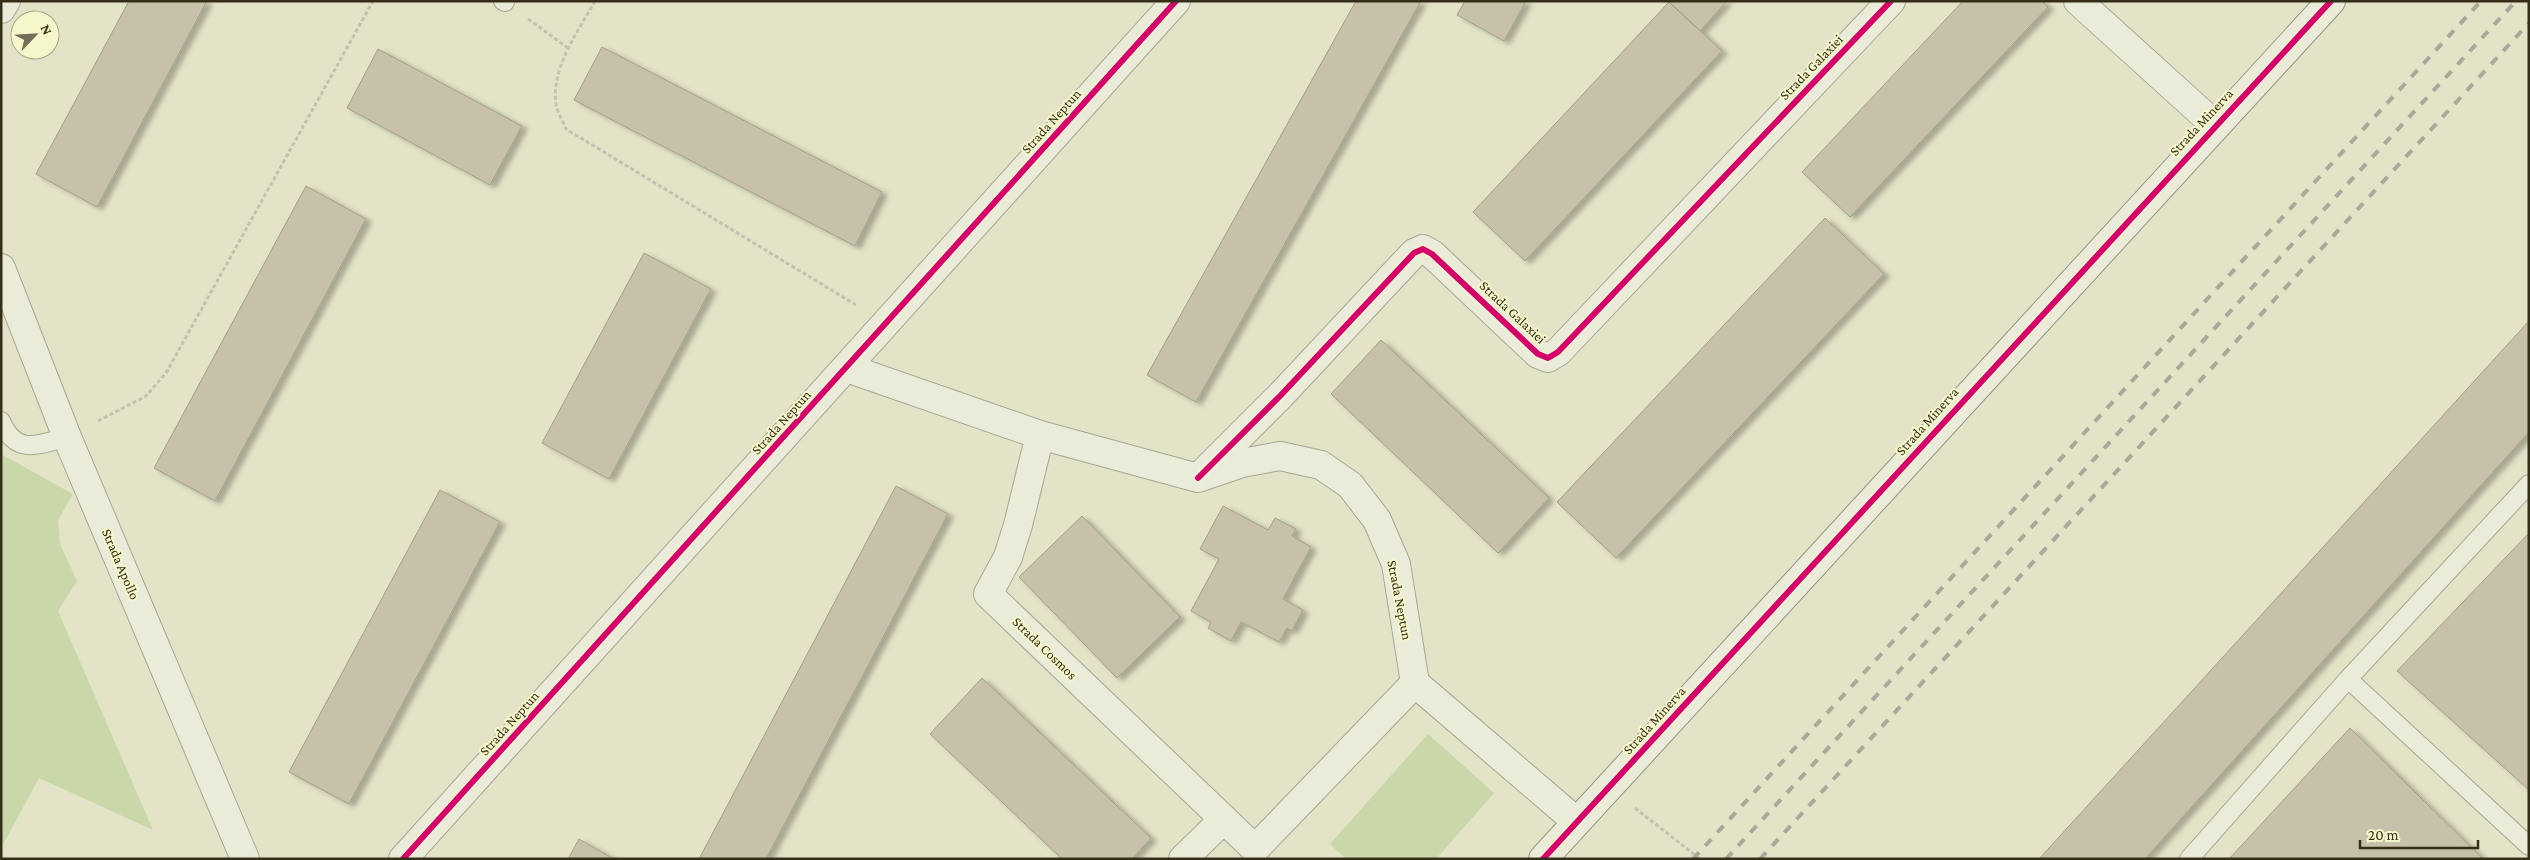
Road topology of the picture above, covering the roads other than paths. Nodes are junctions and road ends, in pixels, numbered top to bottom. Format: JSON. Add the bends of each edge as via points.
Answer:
{"nodes":[{"id":1,"x":6,"y":1,"type":"edge"},
{"id":2,"x":1176,"y":1,"type":"edge"},
{"id":3,"x":1891,"y":1,"type":"edge"},
{"id":4,"x":2078,"y":1,"type":"edge"},
{"id":5,"x":2331,"y":1,"type":"edge"},
{"id":6,"x":1,"y":10,"type":"edge"},
{"id":7,"x":2216,"y":124,"type":"junction"},
{"id":8,"x":1,"y":268,"type":"edge"},
{"id":9,"x":847,"y":368,"type":"junction"},
{"id":10,"x":1,"y":421,"type":"edge"},
{"id":11,"x":1040,"y":435,"type":"junction"},
{"id":12,"x":67,"y":437,"type":"junction"},
{"id":13,"x":1198,"y":478,"type":"junction"},
{"id":14,"x":2529,"y":484,"type":"edge"},
{"id":15,"x":2348,"y":679,"type":"junction"},
{"id":16,"x":1415,"y":683,"type":"junction"},
{"id":17,"x":1224,"y":819,"type":"junction"},
{"id":18,"x":1577,"y":822,"type":"junction"},
{"id":19,"x":2529,"y":846,"type":"edge"},
{"id":20,"x":1260,"y":854,"type":"edge"},
{"id":21,"x":245,"y":859,"type":"edge"},
{"id":22,"x":403,"y":859,"type":"edge"},
{"id":23,"x":1183,"y":859,"type":"edge"},
{"id":24,"x":1543,"y":859,"type":"edge"},
{"id":25,"x":2189,"y":859,"type":"edge"}],
"edges":[{"from":1,"to":6,"type":"street"},
{"from":2,"to":9,"type":"street","name":"Strada Neptun"},
{"from":3,"to":13,"type":"street","name":"Strada Galaxiei","via":[[1558,352],[1548,358],[1538,354],[1423,249],[1414,253]]},
{"from":4,"to":7,"type":"street"},
{"from":5,"to":7,"type":"street","name":"Strada Minerva"},
{"from":7,"to":18,"type":"street","name":"Strada Minerva"},
{"from":8,"to":12,"type":"street","name":"Strada Apollo"},
{"from":9,"to":11,"type":"street"},
{"from":9,"to":22,"type":"street","name":"Strada Neptun"},
{"from":10,"to":12,"type":"lane","via":[[17,443],[31,447]]},
{"from":11,"to":13,"type":"street"},
{"from":11,"to":17,"type":"street","name":"Strada Cosmos","via":[[1008,557],[988,594]]},
{"from":12,"to":21,"type":"street","name":"Strada Apollo"},
{"from":13,"to":16,"type":"street","name":"Strada Neptun","via":[[1242,463],[1280,456],[1321,465],[1350,486],[1377,520],[1396,564]]},
{"from":14,"to":15,"type":"lane"},
{"from":15,"to":19,"type":"lane"},
{"from":15,"to":25,"type":"lane"},
{"from":16,"to":18,"type":"street"},
{"from":16,"to":20,"type":"street"},
{"from":17,"to":20,"type":"street","name":"Strada Cosmos"},
{"from":17,"to":23,"type":"street"},
{"from":18,"to":24,"type":"street","name":"Strada Minerva"}]}
